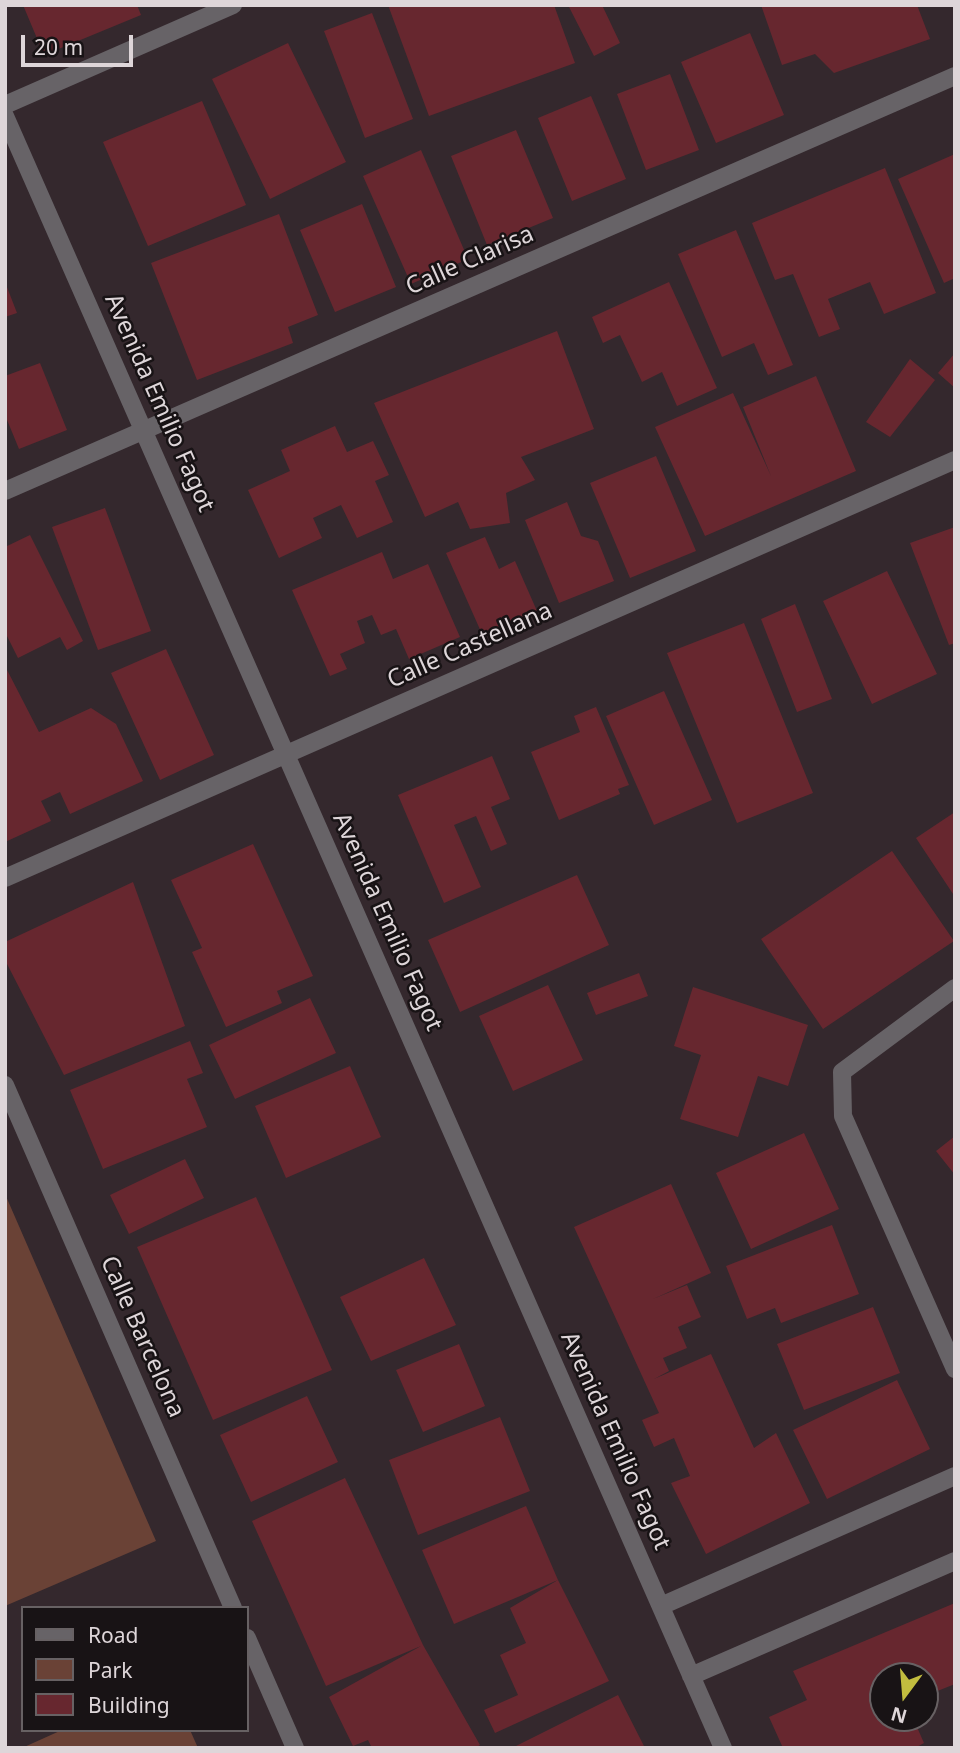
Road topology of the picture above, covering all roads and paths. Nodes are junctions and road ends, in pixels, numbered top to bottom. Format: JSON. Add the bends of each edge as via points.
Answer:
{"nodes":[{"id":1,"x":233,"y":5,"type":"edge"},
{"id":2,"x":955,"y":76,"type":"edge"},
{"id":3,"x":5,"y":105,"type":"edge"},
{"id":4,"x":5,"y":116,"type":"edge"},
{"id":5,"x":144,"y":430,"type":"junction"},
{"id":6,"x":955,"y":460,"type":"edge"},
{"id":7,"x":5,"y":491,"type":"edge"},
{"id":8,"x":287,"y":754,"type":"junction"},
{"id":9,"x":5,"y":878,"type":"edge"},
{"id":10,"x":955,"y":988,"type":"edge"},
{"id":11,"x":5,"y":1085,"type":"edge"},
{"id":12,"x":955,"y":1369,"type":"edge"},
{"id":13,"x":955,"y":1476,"type":"edge"},
{"id":14,"x":955,"y":1562,"type":"edge"},
{"id":15,"x":232,"y":1606,"type":"edge"},
{"id":16,"x":660,"y":1606,"type":"junction"},
{"id":17,"x":248,"y":1640,"type":"edge"},
{"id":18,"x":691,"y":1676,"type":"junction"},
{"id":19,"x":295,"y":1748,"type":"edge"},
{"id":20,"x":723,"y":1748,"type":"edge"}],
"edges":[{"from":1,"to":3,"type":"street"},
{"from":2,"to":5,"type":"street","name":"Calle Clarisa"},
{"from":4,"to":5,"type":"street","name":"Avenida Emilio Fagot"},
{"from":5,"to":7,"type":"street","name":"Calle Clarisa"},
{"from":5,"to":8,"type":"street","name":"Avenida Emilio Fagot"},
{"from":6,"to":8,"type":"street","name":"Calle Castellana"},
{"from":8,"to":9,"type":"street","name":"Calle Castellana"},
{"from":8,"to":16,"type":"street","name":"Avenida Emilio Fagot"},
{"from":10,"to":12,"type":"street","via":[[842,1072],[843,1115]]},
{"from":11,"to":15,"type":"street","name":"Calle Barcelona"},
{"from":13,"to":16,"type":"street"},
{"from":14,"to":18,"type":"street"},
{"from":16,"to":18,"type":"street","name":"Avenida Emilio Fagot"},
{"from":17,"to":19,"type":"street"},
{"from":18,"to":20,"type":"street","name":"Avenida Emilio Fagot"}]}
